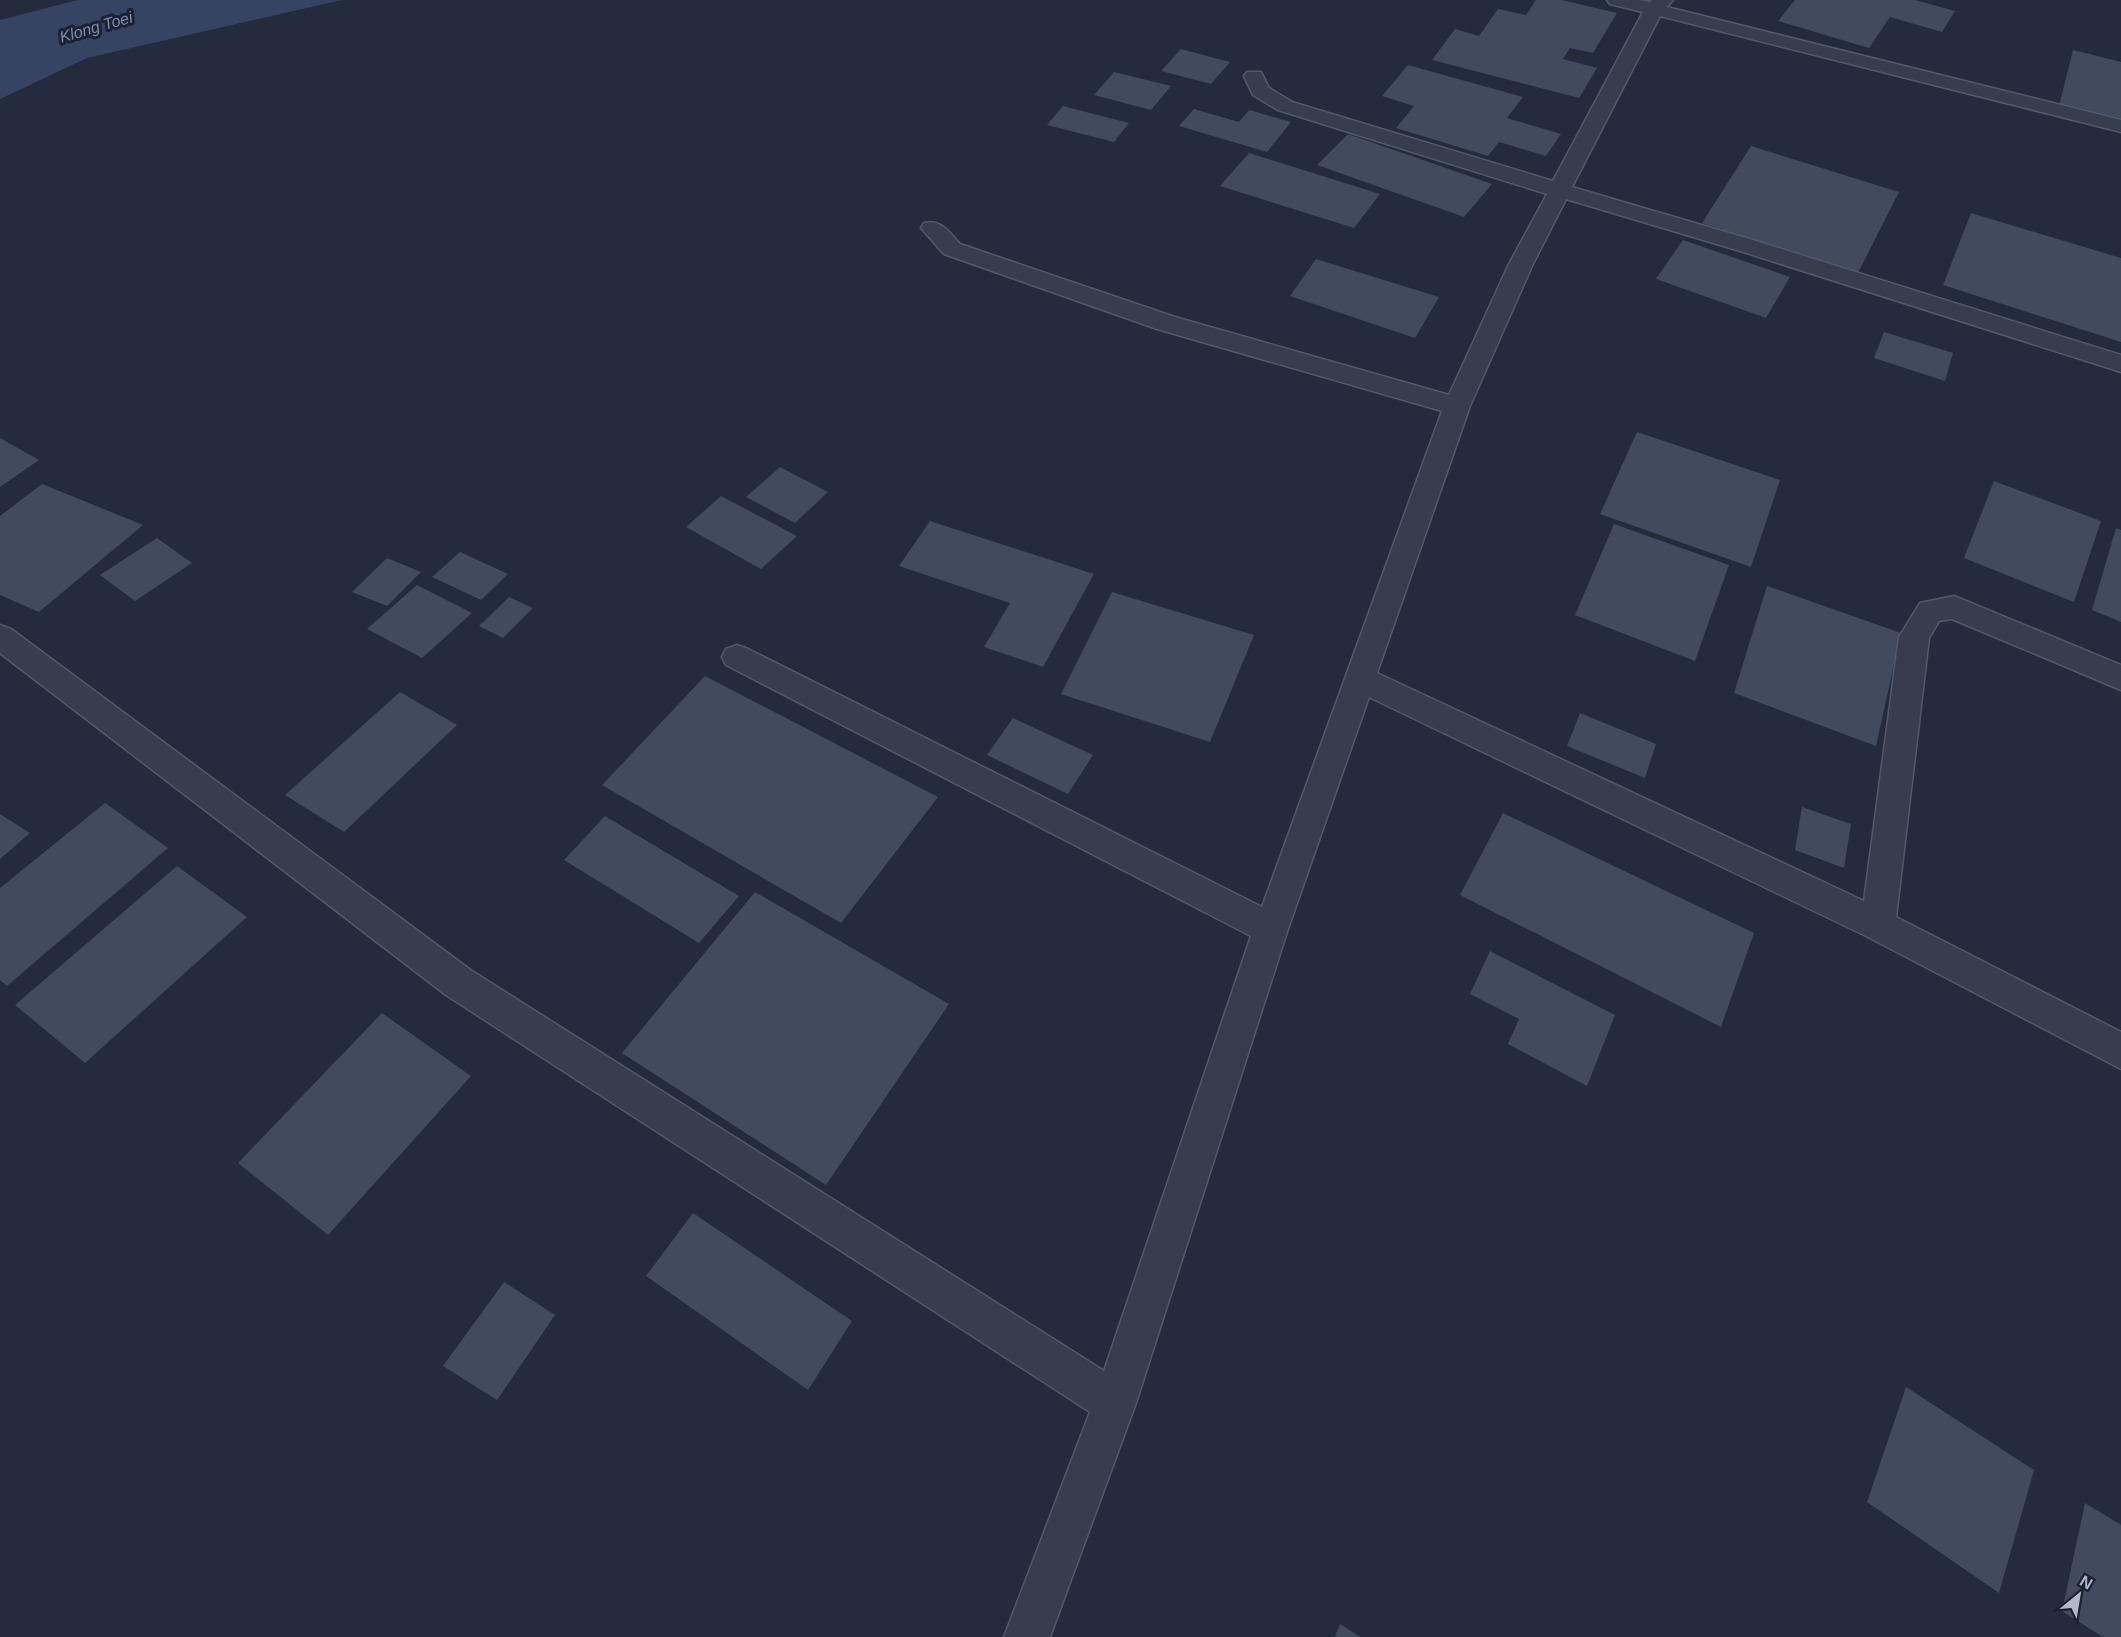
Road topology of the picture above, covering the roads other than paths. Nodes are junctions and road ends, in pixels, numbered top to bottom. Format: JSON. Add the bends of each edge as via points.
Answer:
{"nodes":[{"id":1,"x":1617,"y":0,"type":"edge"},
{"id":2,"x":1658,"y":5,"type":"edge"},
{"id":3,"x":1254,"y":76,"type":"dead end"},
{"id":4,"x":2121,"y":126,"type":"edge"},
{"id":5,"x":1558,"y":190,"type":"junction"},
{"id":6,"x":932,"y":228,"type":"dead end"},
{"id":7,"x":2121,"y":364,"type":"edge"},
{"id":8,"x":1457,"y":406,"type":"junction"},
{"id":9,"x":0,"y":637,"type":"edge"},
{"id":10,"x":737,"y":657,"type":"dead end"},
{"id":11,"x":2121,"y":678,"type":"edge"},
{"id":12,"x":1360,"y":679,"type":"junction"},
{"id":13,"x":1878,"y":925,"type":"junction"},
{"id":14,"x":1271,"y":929,"type":"junction"},
{"id":15,"x":2121,"y":1051,"type":"edge"},
{"id":16,"x":1115,"y":1403,"type":"junction"},
{"id":17,"x":1027,"y":1637,"type":"edge"}],
"edges":[{"from":1,"to":2,"type":"street"},
{"from":2,"to":4,"type":"street"},
{"from":2,"to":5,"type":"street"},
{"from":3,"to":5,"type":"street","via":[[1260,91],[1285,106]]},
{"from":5,"to":7,"type":"street"},
{"from":5,"to":8,"type":"street"},
{"from":6,"to":8,"type":"street","via":[[952,249],[1166,323]]},
{"from":8,"to":12,"type":"street"},
{"from":9,"to":16,"type":"street","via":[[459,983]]},
{"from":10,"to":14,"type":"street"},
{"from":11,"to":13,"type":"street","via":[[1954,607],[1930,611],[1914,637]]},
{"from":12,"to":13,"type":"street"},
{"from":12,"to":14,"type":"street"},
{"from":13,"to":15,"type":"street"},
{"from":14,"to":16,"type":"street"},
{"from":16,"to":17,"type":"street"}]}
